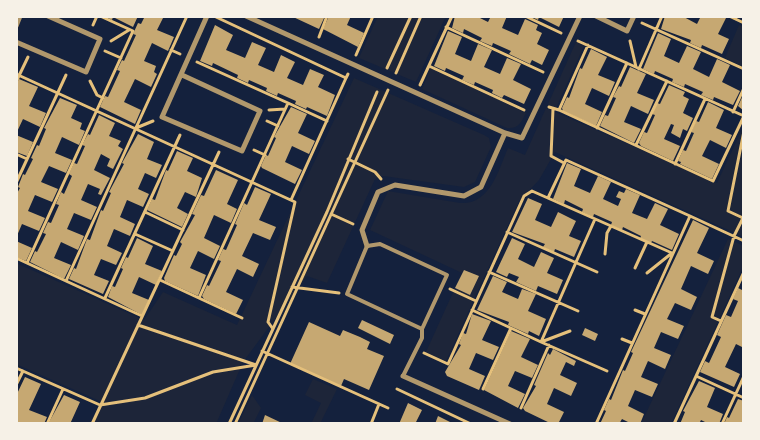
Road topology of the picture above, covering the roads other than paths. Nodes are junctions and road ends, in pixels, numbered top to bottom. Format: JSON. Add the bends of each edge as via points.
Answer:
{"nodes":[{"id":1,"x":20,"y":16,"type":"edge"},
{"id":2,"x":48,"y":16,"type":"edge"},
{"id":3,"x":207,"y":16,"type":"edge"},
{"id":4,"x":246,"y":16,"type":"edge"},
{"id":5,"x":580,"y":16,"type":"edge"},
{"id":6,"x":596,"y":16,"type":"edge"},
{"id":7,"x":634,"y":16,"type":"edge"},
{"id":8,"x":16,"y":26,"type":"edge"},
{"id":9,"x":16,"y":42,"type":"edge"},
{"id":10,"x":182,"y":75,"type":"junction"},
{"id":11,"x":506,"y":133,"type":"junction"},
{"id":12,"x":367,"y":246,"type":"junction"},
{"id":13,"x":422,"y":329,"type":"junction"},
{"id":14,"x":403,"y":376,"type":"joint"},
{"id":15,"x":510,"y":424,"type":"edge"}],
"edges":[{"from":1,"to":8,"type":"street"},
{"from":2,"to":9,"type":"street","via":[[100,39],[86,72]]},
{"from":3,"to":10,"type":"street"},
{"from":4,"to":11,"type":"street"},
{"from":5,"to":11,"type":"street","via":[[522,138]]},
{"from":6,"to":7,"type":"street","via":[[627,31]]},
{"from":10,"to":10,"type":"street","via":[[260,111],[242,151],[162,117]]},
{"from":11,"to":12,"type":"street","via":[[481,187],[464,196],[395,185],[378,192],[363,228]]},
{"from":12,"to":13,"type":"lane","via":[[347,294]]},
{"from":12,"to":13,"type":"lane","via":[[380,244],[447,275]]},
{"from":13,"to":14,"type":"lane","via":[[422,338]]},
{"from":14,"to":15,"type":"street"}]}
